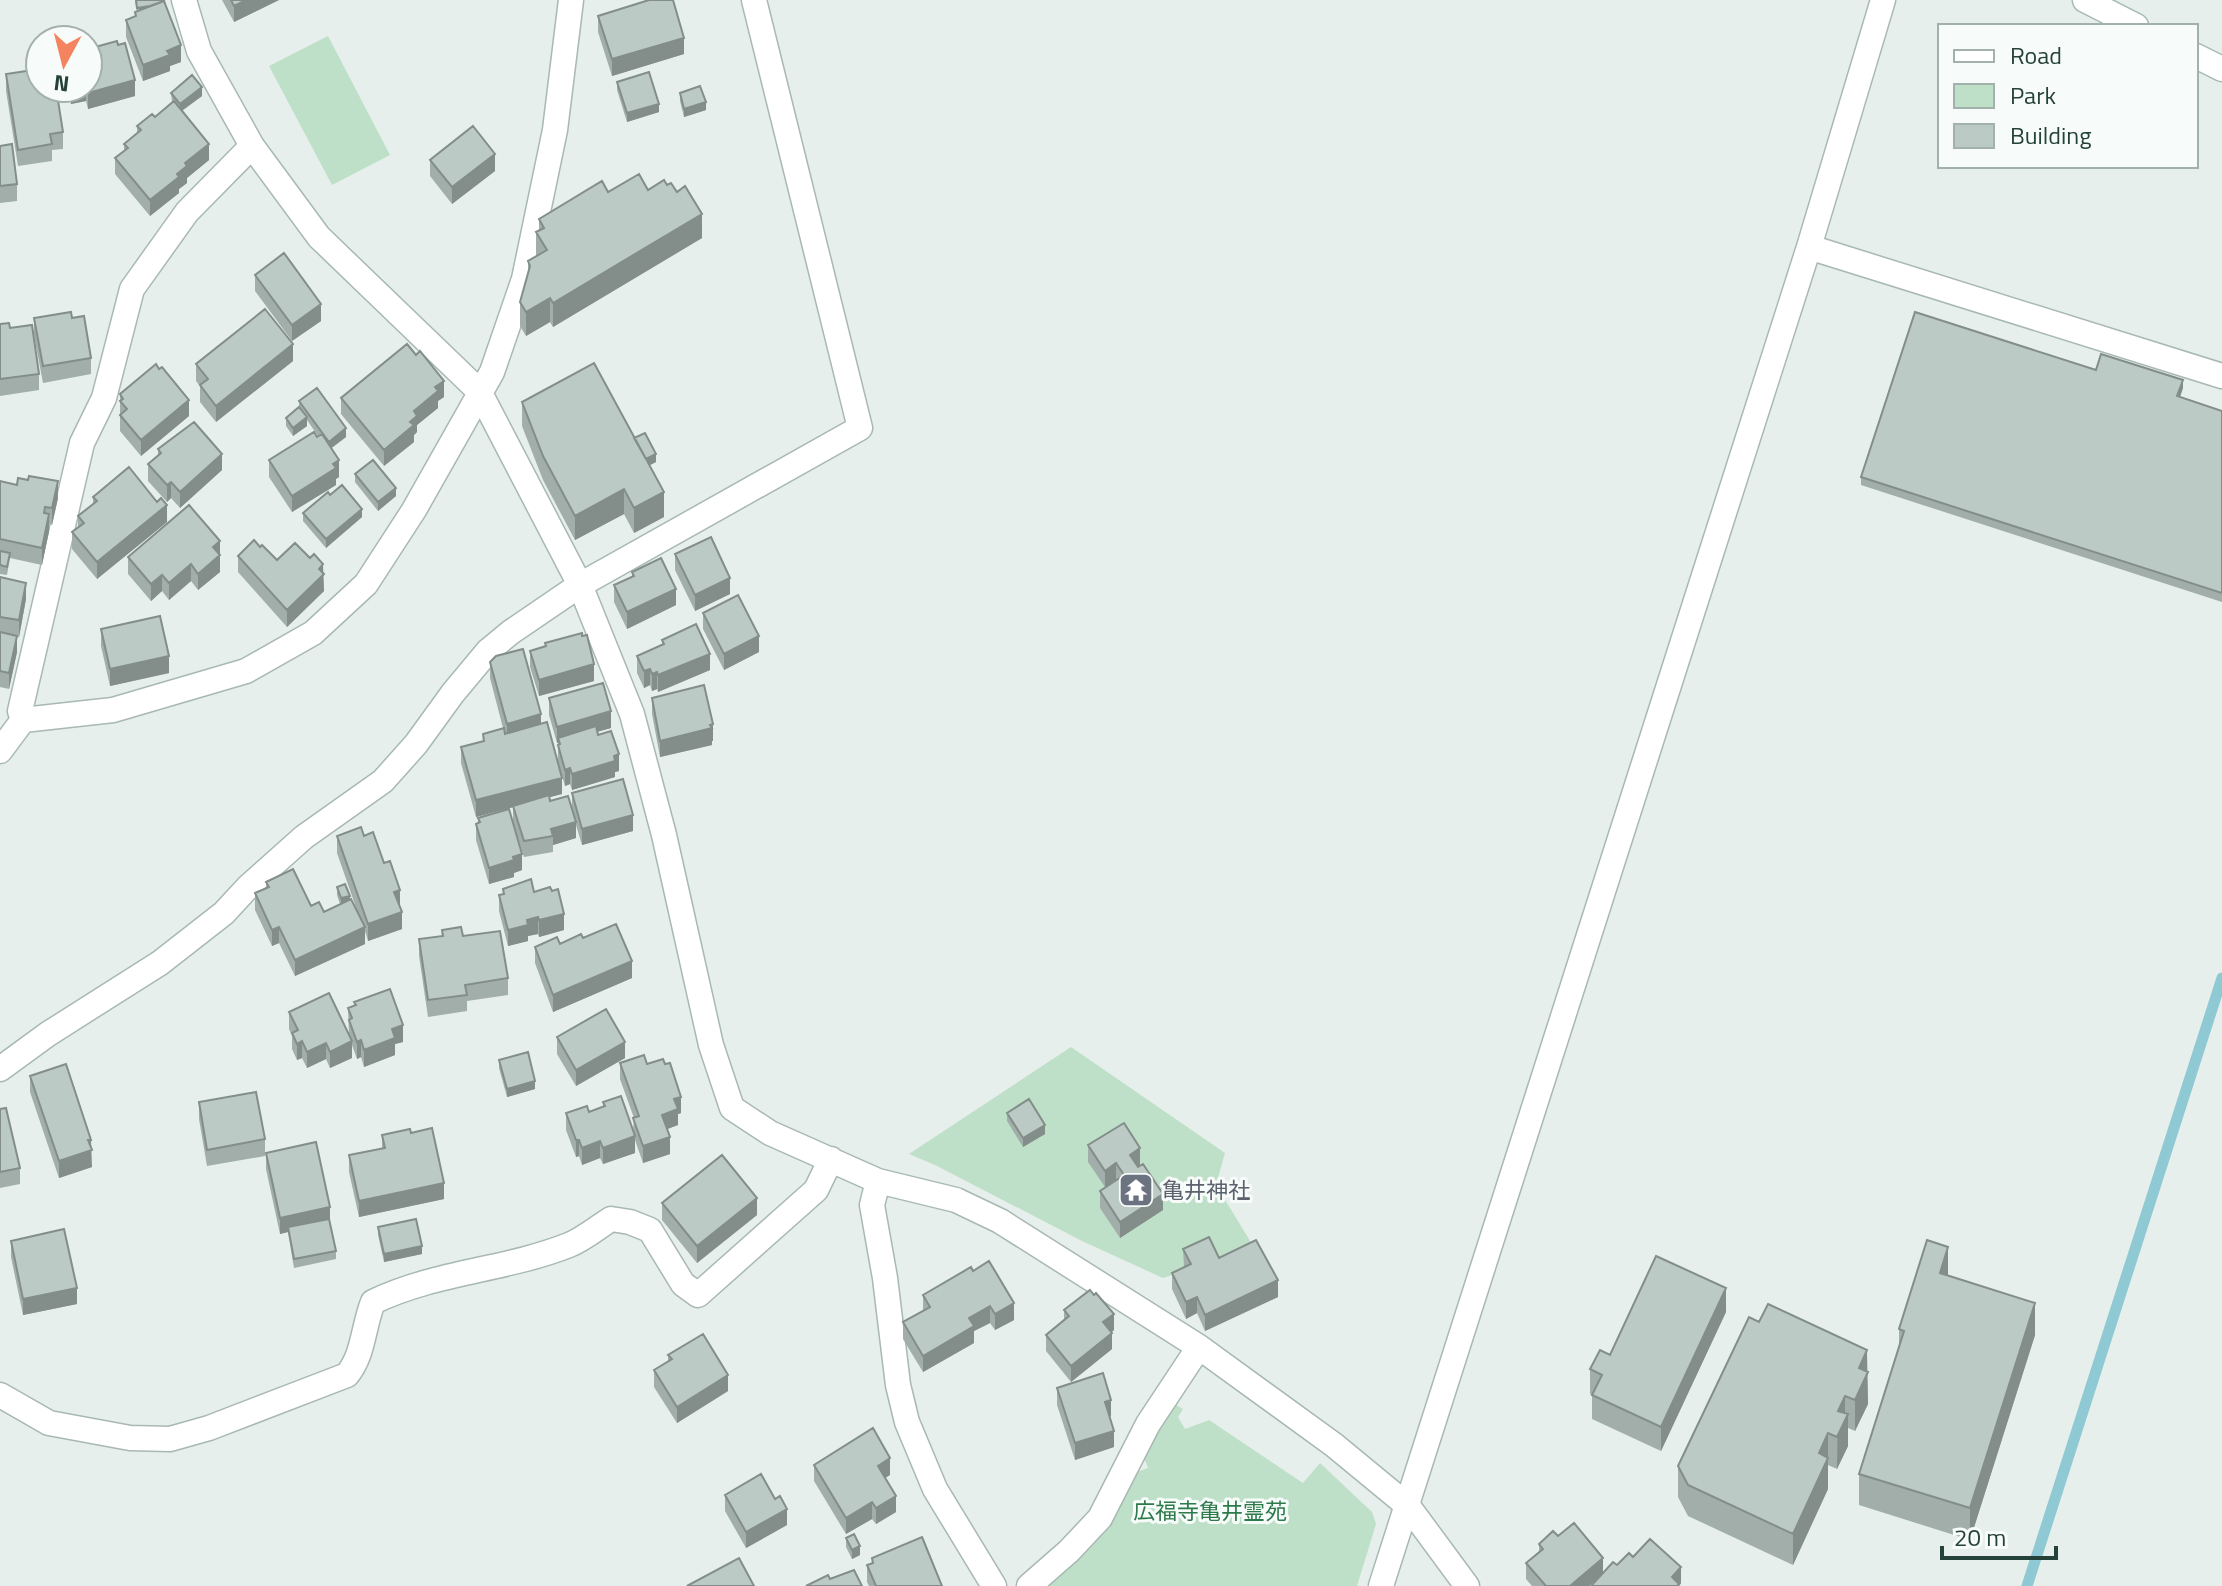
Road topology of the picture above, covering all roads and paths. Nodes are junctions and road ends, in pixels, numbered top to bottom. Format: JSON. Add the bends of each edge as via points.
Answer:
{"nodes":[{"id":1,"x":184,"y":0,"type":"edge"},
{"id":2,"x":571,"y":0,"type":"edge"},
{"id":3,"x":754,"y":0,"type":"edge"},
{"id":4,"x":1883,"y":0,"type":"edge"},
{"id":5,"x":2085,"y":0,"type":"edge"},
{"id":6,"x":2132,"y":24,"type":"edge"},
{"id":7,"x":2198,"y":57,"type":"edge"},
{"id":8,"x":2222,"y":69,"type":"edge"},
{"id":9,"x":252,"y":146,"type":"junction"},
{"id":10,"x":1809,"y":247,"type":"junction"},
{"id":11,"x":2222,"y":376,"type":"edge"},
{"id":12,"x":479,"y":391,"type":"junction"},
{"id":13,"x":580,"y":585,"type":"junction"},
{"id":14,"x":23,"y":720,"type":"junction"},
{"id":15,"x":0,"y":751,"type":"edge"},
{"id":16,"x":0,"y":1069,"type":"edge"},
{"id":17,"x":831,"y":1159,"type":"junction"},
{"id":18,"x":878,"y":1181,"type":"junction"},
{"id":19,"x":1199,"y":1347,"type":"junction"},
{"id":20,"x":0,"y":1395,"type":"edge"},
{"id":21,"x":1408,"y":1506,"type":"junction"},
{"id":22,"x":994,"y":1586,"type":"edge"},
{"id":23,"x":1029,"y":1586,"type":"edge"},
{"id":24,"x":1381,"y":1586,"type":"edge"},
{"id":25,"x":1467,"y":1586,"type":"edge"}],
"edges":[{"from":1,"to":9,"type":"street","via":[[199,51]]},
{"from":2,"to":12,"type":"street","via":[[555,130],[524,279],[492,372]]},
{"from":3,"to":13,"type":"street","via":[[860,428]]},
{"from":4,"to":10,"type":"street"},
{"from":5,"to":6,"type":"street"},
{"from":7,"to":8,"type":"street"},
{"from":9,"to":12,"type":"street","via":[[319,237]]},
{"from":9,"to":14,"type":"street","via":[[187,212],[132,289],[104,398],[82,443],[20,711]]},
{"from":10,"to":11,"type":"street"},
{"from":10,"to":21,"type":"street"},
{"from":12,"to":13,"type":"street"},
{"from":12,"to":14,"type":"street","via":[[414,510],[366,584],[313,633],[246,671],[113,710]]},
{"from":13,"to":16,"type":"street","via":[[488,651],[383,781],[304,837],[224,913],[160,963]]},
{"from":13,"to":17,"type":"street","via":[[632,714],[711,1045],[732,1108],[770,1133]]},
{"from":14,"to":15,"type":"street"},
{"from":17,"to":18,"type":"street"},
{"from":17,"to":20,"type":"street","via":[[816,1190],[698,1295],[683,1284],[650,1230],[611,1219],[571,1244],[373,1302],[358,1361],[347,1375],[209,1428],[170,1439],[130,1438],[49,1423]]},
{"from":18,"to":19,"type":"street","via":[[956,1200],[1000,1221]]},
{"from":18,"to":22,"type":"street","via":[[872,1205],[907,1422],[935,1489]]},
{"from":19,"to":21,"type":"street"},
{"from":19,"to":23,"type":"street","via":[[1148,1424],[1100,1518]]},
{"from":21,"to":24,"type":"street"},
{"from":21,"to":25,"type":"street"}]}
